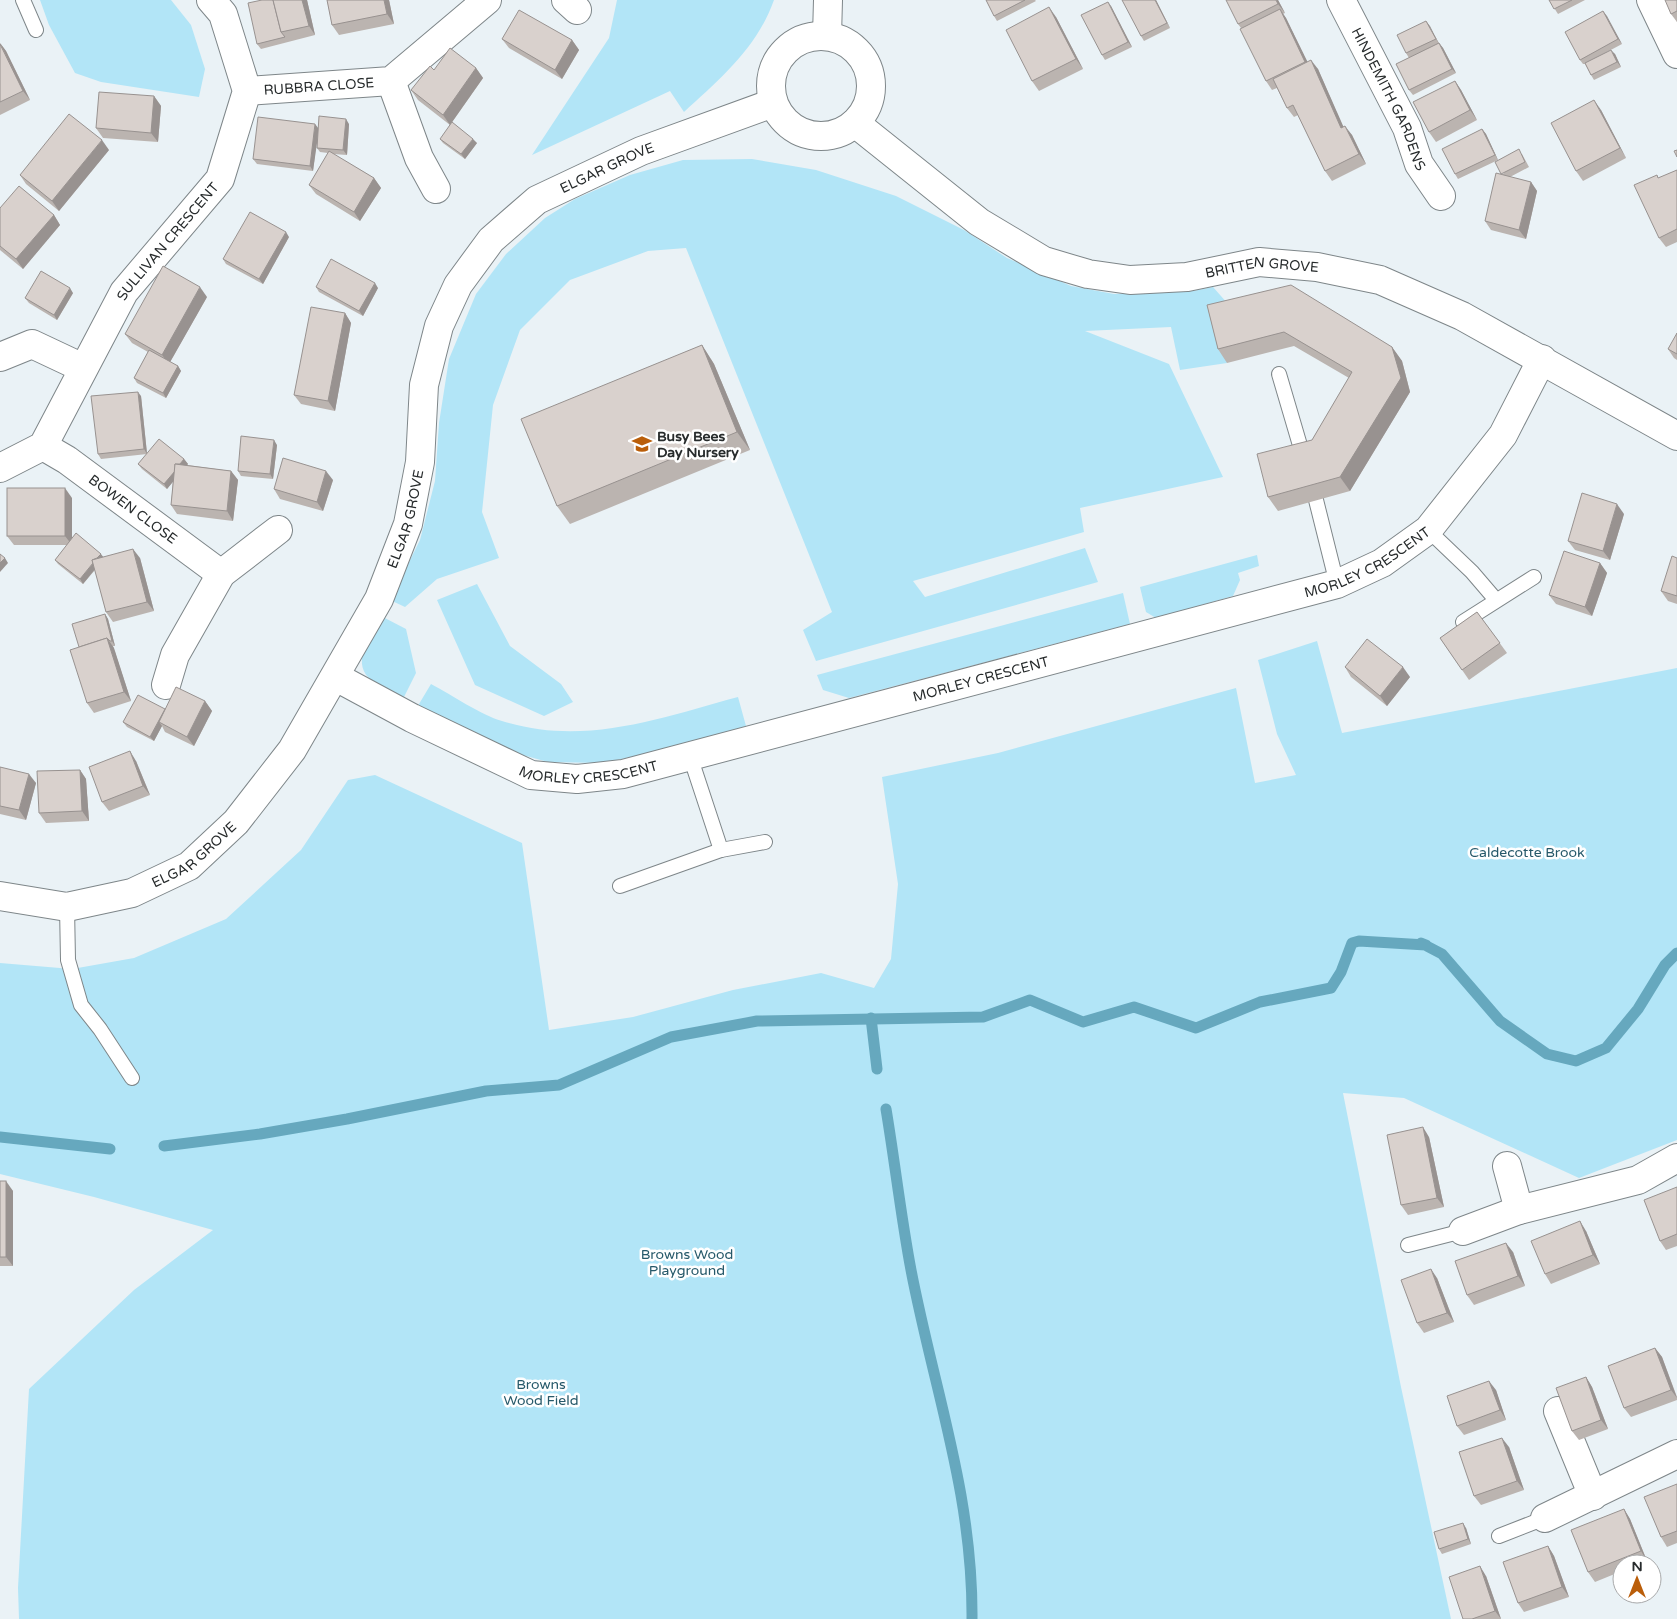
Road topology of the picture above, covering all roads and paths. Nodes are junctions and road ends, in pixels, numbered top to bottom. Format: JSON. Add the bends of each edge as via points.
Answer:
{"nodes":[{"id":1,"x":23,"y":0,"type":"edge"},
{"id":2,"x":211,"y":0,"type":"edge"},
{"id":3,"x":487,"y":0,"type":"edge"},
{"id":4,"x":828,"y":0,"type":"edge"},
{"id":5,"x":1342,"y":0,"type":"edge"},
{"id":6,"x":1651,"y":0,"type":"edge"},
{"id":7,"x":36,"y":30,"type":"dead end"},
{"id":8,"x":827,"y":36,"type":"junction"},
{"id":9,"x":1677,"y":54,"type":"edge"},
{"id":10,"x":391,"y":81,"type":"junction"},
{"id":11,"x":247,"y":91,"type":"junction"},
{"id":12,"x":773,"y":103,"type":"junction"},
{"id":13,"x":856,"y":122,"type":"junction"},
{"id":14,"x":436,"y":190,"type":"dead end"},
{"id":15,"x":1441,"y":196,"type":"dead end"},
{"id":16,"x":0,"y":357,"type":"edge"},
{"id":17,"x":1542,"y":359,"type":"junction"},
{"id":18,"x":83,"y":368,"type":"junction"},
{"id":19,"x":1279,"y":374,"type":"dead end"},
{"id":20,"x":1677,"y":436,"type":"edge"},
{"id":21,"x":43,"y":446,"type":"junction"},
{"id":22,"x":1304,"y":459,"type":"edge"},
{"id":23,"x":0,"y":468,"type":"edge"},
{"id":24,"x":1316,"y":500,"type":"edge"},
{"id":25,"x":278,"y":530,"type":"dead end"},
{"id":26,"x":1428,"y":530,"type":"junction"},
{"id":27,"x":221,"y":574,"type":"junction"},
{"id":28,"x":1534,"y":577,"type":"dead end"},
{"id":29,"x":1337,"y":584,"type":"junction"},
{"id":30,"x":1496,"y":600,"type":"junction"},
{"id":31,"x":1454,"y":628,"type":"edge"},
{"id":32,"x":336,"y":678,"type":"junction"},
{"id":33,"x":166,"y":685,"type":"dead end"},
{"id":34,"x":690,"y":756,"type":"junction"},
{"id":35,"x":765,"y":842,"type":"dead end"},
{"id":36,"x":721,"y":850,"type":"junction"},
{"id":37,"x":620,"y":886,"type":"dead end"},
{"id":38,"x":0,"y":896,"type":"edge"},
{"id":39,"x":67,"y":907,"type":"junction"},
{"id":40,"x":132,"y":1078,"type":"dead end"},
{"id":41,"x":1677,"y":1158,"type":"edge"},
{"id":42,"x":1507,"y":1166,"type":"dead end"},
{"id":43,"x":1518,"y":1210,"type":"junction"},
{"id":44,"x":1463,"y":1231,"type":"joint"},
{"id":45,"x":1408,"y":1245,"type":"dead end"},
{"id":46,"x":1558,"y":1411,"type":"edge"},
{"id":47,"x":1677,"y":1454,"type":"edge"},
{"id":48,"x":1593,"y":1496,"type":"junction"},
{"id":49,"x":1545,"y":1518,"type":"joint"},
{"id":50,"x":1499,"y":1536,"type":"dead end"}],
"edges":[{"from":1,"to":7,"type":"lane"},
{"from":2,"to":11,"type":"street","via":[[223,14]]},
{"from":3,"to":10,"type":"street","name":"RUBBRA CLOSE"},
{"from":4,"to":8,"type":"street"},
{"from":5,"to":15,"type":"street","name":"HINDEMITH GARDENS","via":[[1407,128],[1418,164]]},
{"from":6,"to":9,"type":"street"},
{"from":8,"to":12,"type":"street","via":[[810,36],[781,54],[773,69],[770,86]]},
{"from":8,"to":13,"type":"street","via":[[843,41],[866,63],[871,78],[871,94]]},
{"from":10,"to":11,"type":"street","name":"RUBBRA CLOSE"},
{"from":10,"to":14,"type":"street","name":"RUBBRA CLOSE","via":[[419,158]]},
{"from":11,"to":18,"type":"street","name":"SULLIVAN CRESCENT","via":[[220,179],[124,292]]},
{"from":12,"to":13,"type":"street","via":[[781,117],[809,135],[826,136],[842,132]]},
{"from":12,"to":32,"type":"street","name":"ELGAR GROVE","via":[[641,151],[537,200],[491,240],[458,285],[439,326],[424,385],[420,462],[408,524],[380,599]]},
{"from":13,"to":17,"type":"street","name":"BRITTEN GROVE","via":[[979,222],[1044,261],[1088,274],[1130,280],[1187,277],[1259,262],[1317,267],[1380,280],[1462,316]]},
{"from":16,"to":18,"type":"street","via":[[32,344]]},
{"from":17,"to":20,"type":"street","name":"BRITTEN GROVE"},
{"from":17,"to":26,"type":"street","name":"MORLEY CRESCENT","via":[[1503,435]]},
{"from":18,"to":21,"type":"street","name":"SULLIVAN CRESCENT"},
{"from":19,"to":22,"type":"lane"},
{"from":21,"to":23,"type":"street"},
{"from":21,"to":27,"type":"street","name":"BOWEN CLOSE","via":[[67,460]]},
{"from":24,"to":29,"type":"lane"},
{"from":25,"to":27,"type":"street"},
{"from":26,"to":29,"type":"street","name":"MORLEY CRESCENT","via":[[1382,563]]},
{"from":26,"to":30,"type":"lane"},
{"from":27,"to":33,"type":"street","via":[[175,655]]},
{"from":28,"to":30,"type":"lane"},
{"from":29,"to":34,"type":"street","name":"MORLEY CRESCENT"},
{"from":30,"to":31,"type":"lane"},
{"from":32,"to":34,"type":"street","name":"MORLEY CRESCENT","via":[[531,775],[577,778],[623,774]]},
{"from":32,"to":39,"type":"street","name":"ELGAR GROVE","via":[[292,750],[270,779],[236,822],[189,866],[132,893]]},
{"from":34,"to":36,"type":"lane"},
{"from":35,"to":36,"type":"lane"},
{"from":36,"to":37,"type":"lane"},
{"from":38,"to":39,"type":"street","name":"ELGAR GROVE"},
{"from":39,"to":40,"type":"lane","via":[[68,960],[81,1005]]},
{"from":41,"to":43,"type":"street","via":[[1638,1180]]},
{"from":42,"to":43,"type":"street"},
{"from":43,"to":44,"type":"street"},
{"from":44,"to":45,"type":"lane"},
{"from":46,"to":48,"type":"street"},
{"from":47,"to":48,"type":"street"},
{"from":48,"to":49,"type":"street"},
{"from":49,"to":50,"type":"lane"}]}
